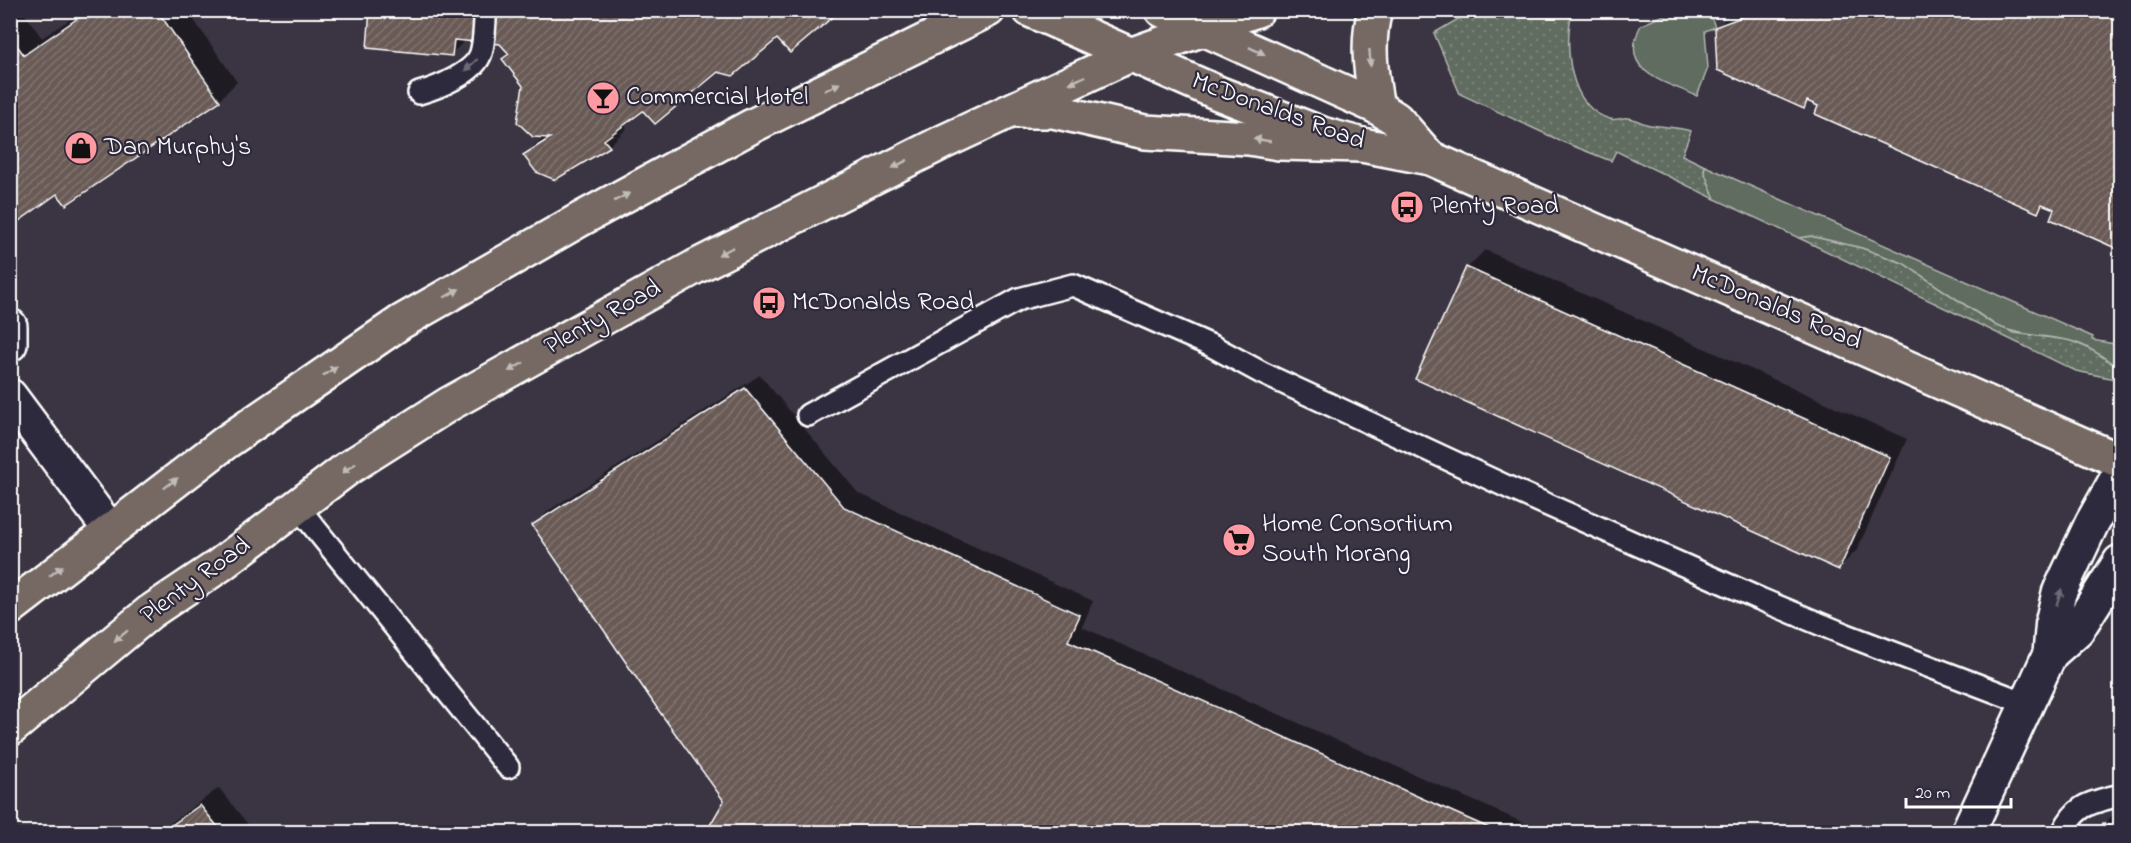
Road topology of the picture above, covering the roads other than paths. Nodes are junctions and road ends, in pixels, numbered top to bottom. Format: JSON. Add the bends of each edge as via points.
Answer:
{"nodes":[{"id":1,"x":486,"y":10,"type":"edge"},
{"id":2,"x":988,"y":10,"type":"edge"},
{"id":3,"x":1030,"y":10,"type":"edge"},
{"id":4,"x":1162,"y":10,"type":"edge"},
{"id":5,"x":1257,"y":10,"type":"edge"},
{"id":6,"x":1375,"y":10,"type":"edge"},
{"id":7,"x":1204,"y":27,"type":"junction"},
{"id":8,"x":1130,"y":56,"type":"junction"},
{"id":9,"x":419,"y":93,"type":"dead end"},
{"id":10,"x":1377,"y":107,"type":"junction"},
{"id":11,"x":1013,"y":111,"type":"junction"},
{"id":12,"x":1362,"y":145,"type":"junction"},
{"id":13,"x":1430,"y":158,"type":"junction"},
{"id":14,"x":10,"y":326,"type":"edge"},
{"id":15,"x":10,"y":344,"type":"edge"},
{"id":16,"x":10,"y":396,"type":"edge"},
{"id":17,"x":808,"y":415,"type":"dead end"},
{"id":18,"x":2121,"y":461,"type":"edge"},
{"id":19,"x":2121,"y":473,"type":"edge"},
{"id":20,"x":297,"y":506,"type":"junction"},
{"id":21,"x":110,"y":530,"type":"junction"},
{"id":22,"x":2121,"y":562,"type":"edge"},
{"id":23,"x":10,"y":608,"type":"edge"},
{"id":24,"x":2050,"y":654,"type":"junction"},
{"id":25,"x":2025,"y":703,"type":"junction"},
{"id":26,"x":10,"y":729,"type":"edge"},
{"id":27,"x":508,"y":767,"type":"dead end"},
{"id":28,"x":2121,"y":795,"type":"edge"},
{"id":29,"x":1968,"y":832,"type":"edge"},
{"id":30,"x":2063,"y":832,"type":"edge"}],
"edges":[{"from":1,"to":9,"type":"lane","one_way":true,"via":[[481,54],[476,64],[440,88]]},
{"from":21,"to":2,"type":"main road","one_way":true,"via":[[226,442],[401,322],[742,132]]},
{"from":3,"to":8,"type":"main road","name":"McDonalds Road"},
{"from":4,"to":7,"type":"main road","name":"McDonalds Road"},
{"from":5,"to":7,"type":"main road","name":"Plenty Road"},
{"from":6,"to":10,"type":"main road","one_way":true,"via":[[1369,52]]},
{"from":7,"to":8,"type":"main road","name":"Plenty Road"},
{"from":7,"to":10,"type":"main road","name":"McDonalds Road","one_way":true},
{"from":8,"to":11,"type":"main road","name":"Plenty Road","one_way":true},
{"from":8,"to":12,"type":"main road","name":"McDonalds Road","via":[[1322,134]]},
{"from":10,"to":13,"type":"main road","name":"McDonalds Road","via":[[1396,119]]},
{"from":12,"to":11,"type":"main road","one_way":true,"via":[[1152,133],[1053,111]]},
{"from":11,"to":20,"type":"main road","name":"Plenty Road","one_way":true,"via":[[943,142],[685,273],[449,404],[348,468]]},
{"from":12,"to":13,"type":"main road","name":"McDonalds Road"},
{"from":13,"to":18,"type":"main road","name":"McDonalds Road"},
{"from":14,"to":15,"type":"street"},
{"from":16,"to":21,"type":"street"},
{"from":17,"to":25,"type":"lane","via":[[1019,299],[1073,285],[1719,581]]},
{"from":24,"to":19,"type":"street","one_way":true,"via":[[2059,593]]},
{"from":20,"to":26,"type":"main road","name":"Plenty Road","one_way":true,"via":[[150,612]]},
{"from":20,"to":27,"type":"lane"},
{"from":23,"to":21,"type":"main road","one_way":true},
{"from":22,"to":24,"type":"street","via":[[2077,630]]},
{"from":24,"to":25,"type":"street"},
{"from":25,"to":29,"type":"street"},
{"from":28,"to":30,"type":"lane","via":[[2079,808]]}]}
